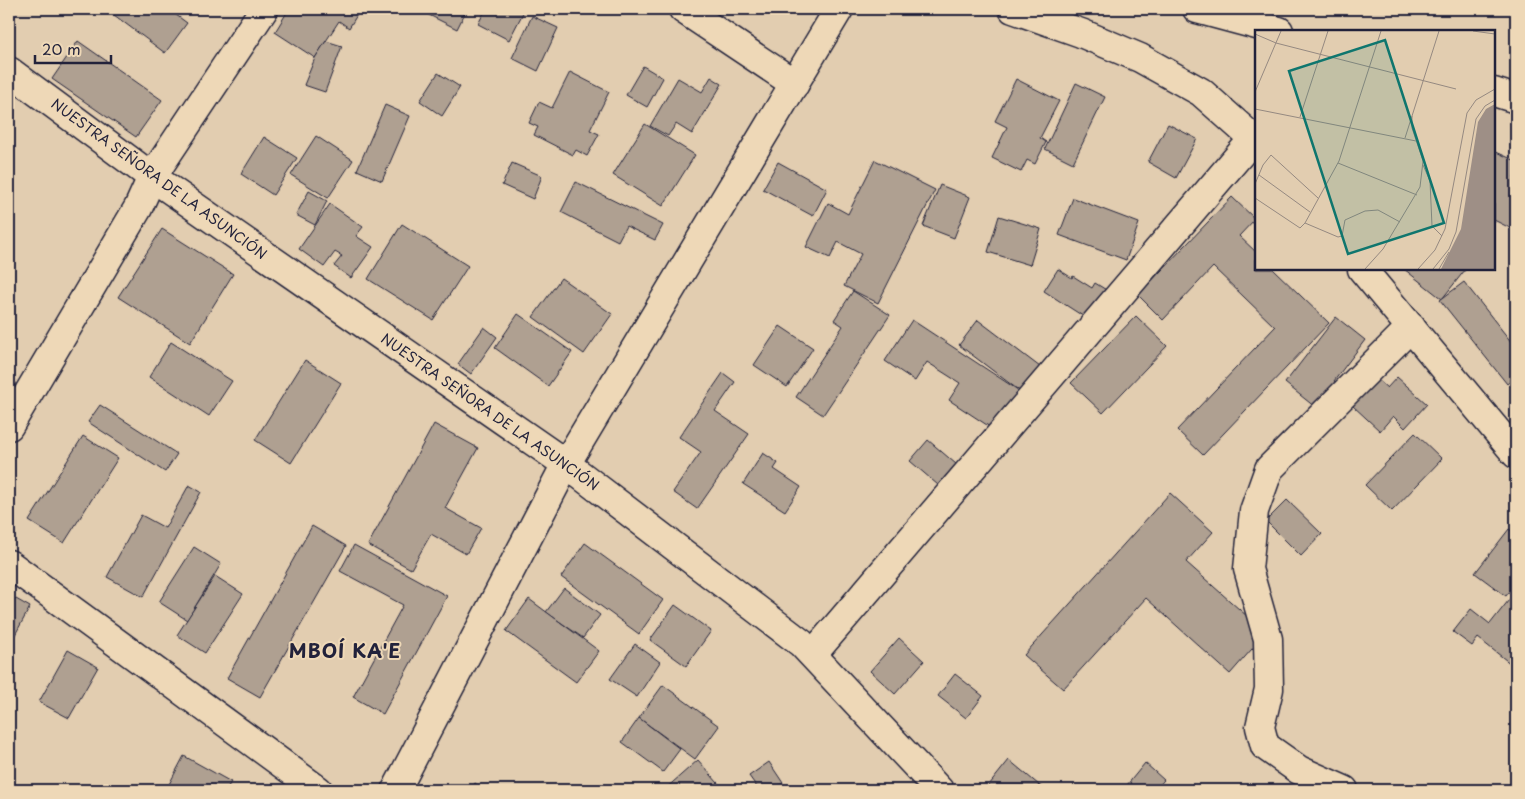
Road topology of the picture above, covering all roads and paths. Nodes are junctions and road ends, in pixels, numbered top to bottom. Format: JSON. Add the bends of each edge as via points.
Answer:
{"nodes":[{"id":1,"x":264,"y":9,"type":"edge"},
{"id":2,"x":683,"y":9,"type":"edge"},
{"id":3,"x":839,"y":9,"type":"edge"},
{"id":4,"x":1061,"y":9,"type":"edge"},
{"id":5,"x":1197,"y":9,"type":"edge"},
{"id":6,"x":1021,"y":12,"type":"edge"},
{"id":7,"x":1275,"y":30,"type":"edge"},
{"id":8,"x":9,"y":71,"type":"edge"},
{"id":9,"x":795,"y":84,"type":"junction"},
{"id":10,"x":1495,"y":92,"type":"edge"},
{"id":11,"x":1516,"y":99,"type":"edge"},
{"id":12,"x":1255,"y":139,"type":"edge"},
{"id":13,"x":152,"y":177,"type":"junction"},
{"id":14,"x":1363,"y":270,"type":"edge"},
{"id":15,"x":1411,"y":327,"type":"junction"},
{"id":16,"x":9,"y":426,"type":"edge"},
{"id":17,"x":1516,"y":454,"type":"edge"},
{"id":18,"x":566,"y":464,"type":"junction"},
{"id":19,"x":9,"y":564,"type":"edge"},
{"id":20,"x":813,"y":654,"type":"junction"},
{"id":21,"x":318,"y":790,"type":"edge"},
{"id":22,"x":396,"y":790,"type":"edge"},
{"id":23,"x":939,"y":790,"type":"edge"},
{"id":24,"x":1344,"y":790,"type":"edge"}],
"edges":[{"from":1,"to":13,"type":"street"},
{"from":2,"to":9,"type":"street"},
{"from":3,"to":9,"type":"street"},
{"from":4,"to":6,"type":"street"},
{"from":5,"to":7,"type":"street"},
{"from":6,"to":12,"type":"street","via":[[1140,58],[1201,92]]},
{"from":8,"to":13,"type":"street","name":"NUESTRA SEÑORA DE LA ASUNCIÓN"},
{"from":9,"to":18,"type":"street"},
{"from":10,"to":11,"type":"street"},
{"from":12,"to":20,"type":"street"},
{"from":13,"to":16,"type":"street","via":[[138,208]]},
{"from":13,"to":18,"type":"street","name":"NUESTRA SEÑORA DE LA ASUNCIÓN"},
{"from":14,"to":15,"type":"street"},
{"from":15,"to":17,"type":"street"},
{"from":15,"to":24,"type":"street","via":[[1269,469],[1254,511],[1248,569],[1268,639],[1269,689],[1260,727],[1265,746],[1298,770]]},
{"from":18,"to":20,"type":"street","name":"NUESTRA SEÑORA DE LA ASUNCIÓN"},
{"from":18,"to":22,"type":"street"},
{"from":19,"to":21,"type":"street"},
{"from":20,"to":23,"type":"street","name":"NUESTRA SEÑORA DE LA ASUNCIÓN"}]}
